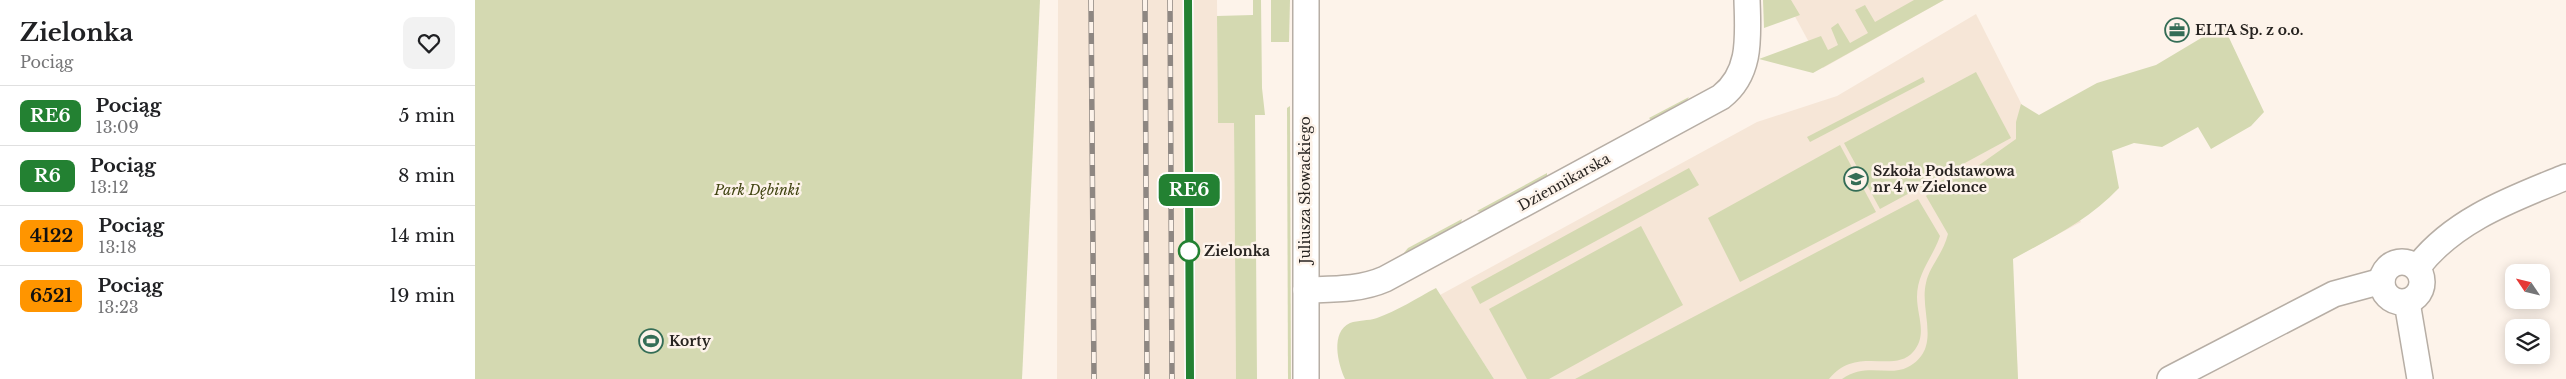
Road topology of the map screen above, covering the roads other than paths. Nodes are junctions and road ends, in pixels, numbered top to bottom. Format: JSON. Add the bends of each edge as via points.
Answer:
{"nodes":[{"id":1,"x":1306,"y":0,"type":"edge"},
{"id":2,"x":1740,"y":2,"type":"edge"},
{"id":3,"x":2566,"y":176,"type":"edge"},
{"id":4,"x":2417,"y":268,"type":"junction"},
{"id":5,"x":2382,"y":281,"type":"junction"},
{"id":6,"x":1306,"y":290,"type":"junction"},
{"id":7,"x":2407,"y":302,"type":"junction"},
{"id":8,"x":1306,"y":379,"type":"edge"},
{"id":9,"x":2170,"y":379,"type":"edge"},
{"id":10,"x":2420,"y":379,"type":"edge"}],
"edges":[{"from":1,"to":6,"type":"street","name":"Juliusza Słowackiego"},
{"from":2,"to":6,"type":"street","name":"Dziennikarska","via":[[1748,40],[1744,66],[1735,84],[1721,97],[1385,279],[1359,287]]},
{"from":3,"to":4,"type":"street","via":[[2468,222],[2443,238]]},
{"from":4,"to":5,"type":"street","via":[[2398,262],[2387,269]]},
{"from":4,"to":7,"type":"street","via":[[2421,273],[2422,288]]},
{"from":5,"to":7,"type":"street","via":[[2389,298]]},
{"from":5,"to":9,"type":"street","via":[[2334,294]]},
{"from":6,"to":8,"type":"street","name":"Juliusza Słowackiego"},
{"from":7,"to":10,"type":"street"}]}
